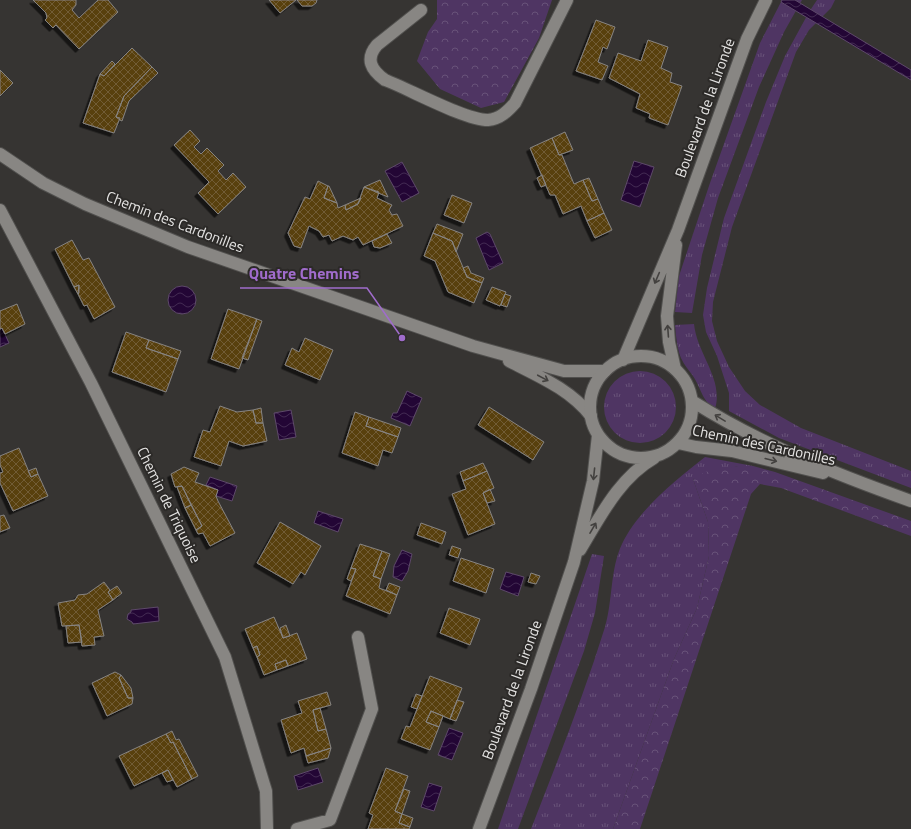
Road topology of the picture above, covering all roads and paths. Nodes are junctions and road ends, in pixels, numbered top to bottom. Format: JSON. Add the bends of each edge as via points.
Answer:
{"nodes":[{"id":1,"x":567,"y":0,"type":"edge"},
{"id":2,"x":765,"y":0,"type":"edge"},
{"id":3,"x":421,"y":10,"type":"dead end"},
{"id":4,"x":0,"y":154,"type":"edge"},
{"id":5,"x":0,"y":210,"type":"edge"},
{"id":6,"x":678,"y":230,"type":"junction"},
{"id":7,"x":483,"y":348,"type":"junction"},
{"id":8,"x":623,"y":360,"type":"junction"},
{"id":9,"x":675,"y":369,"type":"junction"},
{"id":10,"x":605,"y":371,"type":"junction"},
{"id":11,"x":692,"y":401,"type":"junction"},
{"id":12,"x":591,"y":416,"type":"junction"},
{"id":13,"x":598,"y":435,"type":"junction"},
{"id":14,"x":678,"y":443,"type":"junction"},
{"id":15,"x":659,"y":456,"type":"junction"},
{"id":16,"x":843,"y":477,"type":"junction"},
{"id":17,"x":911,"y":501,"type":"edge"},
{"id":18,"x":574,"y":562,"type":"junction"},
{"id":19,"x":358,"y":637,"type":"dead end"},
{"id":20,"x":267,"y":829,"type":"edge"},
{"id":21,"x":297,"y":829,"type":"edge"},
{"id":22,"x":479,"y":829,"type":"edge"}],
"edges":[{"from":1,"to":3,"type":"street","via":[[515,103],[504,115],[488,120],[467,115],[385,80],[373,67],[370,60],[371,52],[376,45]]},
{"from":2,"to":6,"type":"street","name":"Boulevard de la Lironde","via":[[747,39]]},
{"from":4,"to":7,"type":"street","name":"Chemin des Cardonilles","via":[[43,183],[136,226]]},
{"from":5,"to":20,"type":"street","name":"Chemin de Triquoise","via":[[91,383],[225,657],[266,791]]},
{"from":6,"to":8,"type":"street","name":"Boulevard de la Lironde","one_way":true},
{"from":9,"to":6,"type":"street","name":"Boulevard de la Lironde","one_way":true,"via":[[667,316]]},
{"from":7,"to":10,"type":"street","name":"Chemin des Cardonilles","via":[[564,371]]},
{"from":7,"to":12,"type":"street","name":"Chemin des Cardonilles","one_way":true,"via":[[557,385]]},
{"from":8,"to":9,"type":"street","via":[[633,357],[656,358]]},
{"from":8,"to":10,"type":"street"},
{"from":9,"to":11,"type":"street","via":[[686,383]]},
{"from":10,"to":12,"type":"street","via":[[591,396]]},
{"from":11,"to":14,"type":"street","via":[[690,424]]},
{"from":16,"to":11,"type":"street","name":"Chemin des Cardonilles","one_way":true,"via":[[738,429]]},
{"from":12,"to":13,"type":"street"},
{"from":13,"to":15,"type":"street","via":[[606,444],[625,456],[636,459]]},
{"from":13,"to":18,"type":"street","name":"Boulevard de la Lironde","one_way":true,"via":[[593,481]]},
{"from":14,"to":15,"type":"street"},
{"from":14,"to":16,"type":"street","name":"Chemin des Cardonilles","one_way":true,"via":[[732,451]]},
{"from":18,"to":15,"type":"street","name":"Boulevard de la Lironde","one_way":true,"via":[[622,485]]},
{"from":16,"to":17,"type":"street","name":"Chemin des Cardonilles"},
{"from":18,"to":22,"type":"street","name":"Boulevard de la Lironde","via":[[531,689]]},
{"from":19,"to":21,"type":"street","via":[[372,709],[330,820]]}]}
